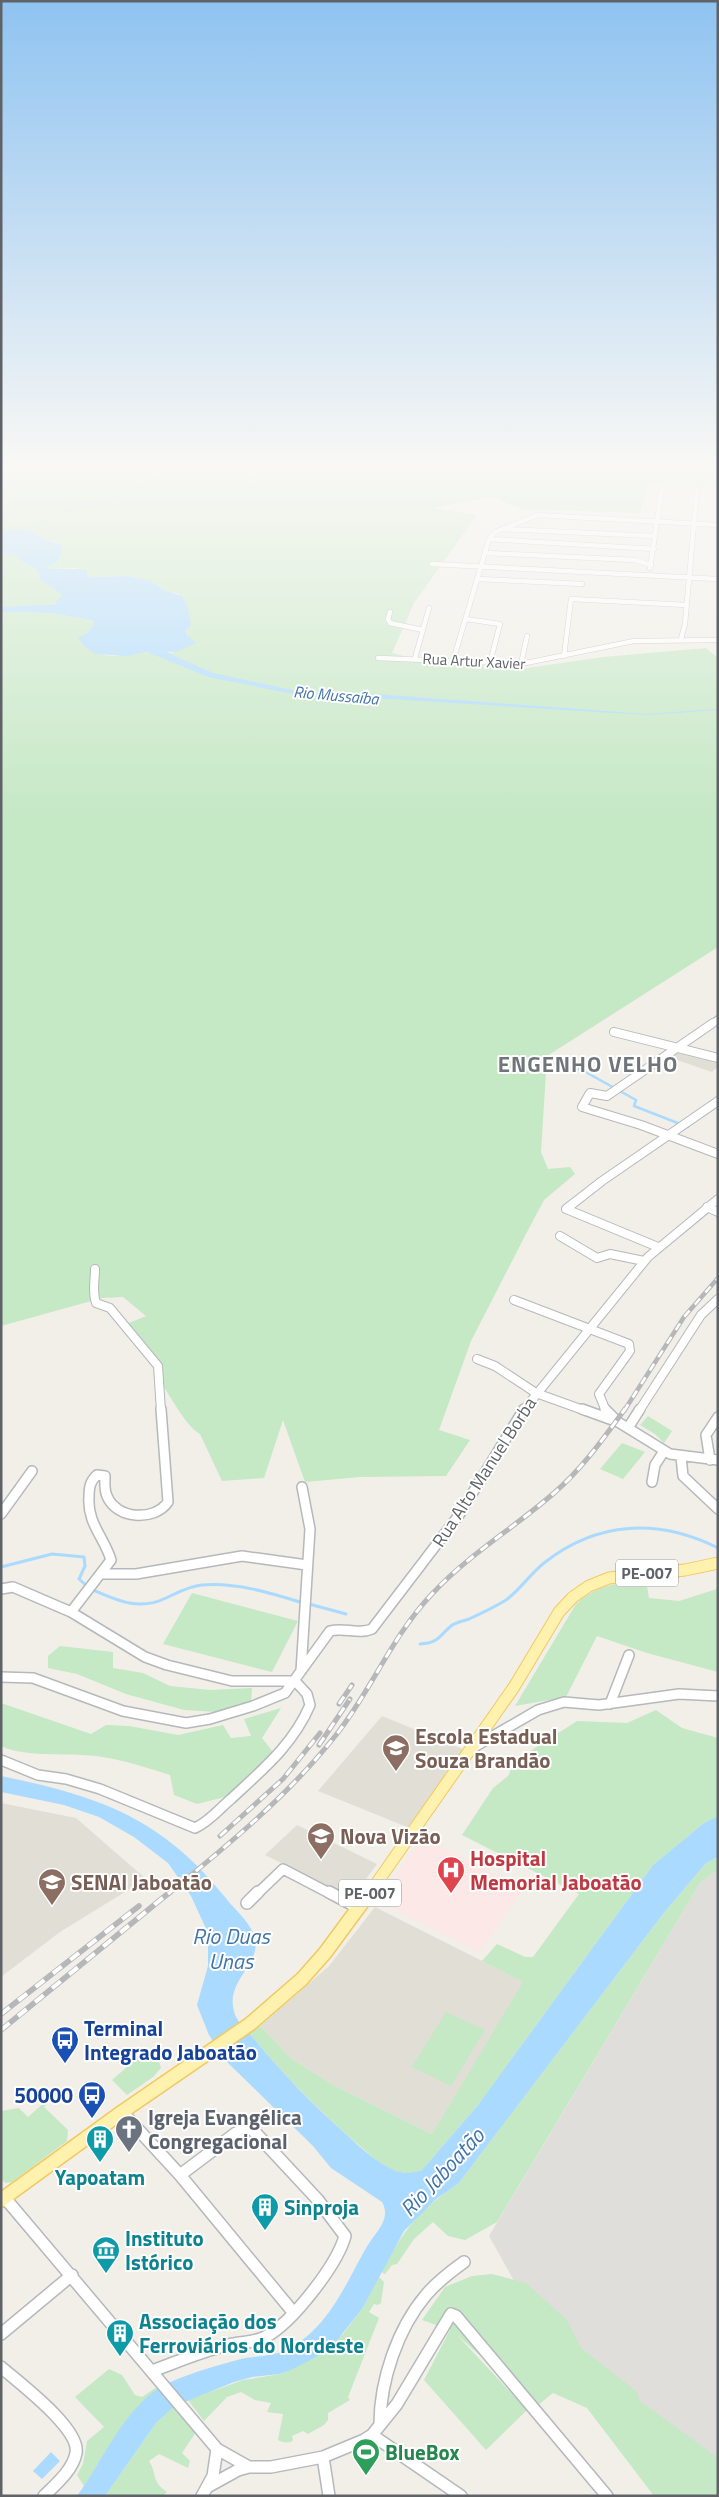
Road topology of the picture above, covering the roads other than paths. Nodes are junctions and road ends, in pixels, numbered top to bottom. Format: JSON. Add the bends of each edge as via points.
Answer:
{"nodes":[{"id":1,"x":477,"y":584,"type":"edge"},
{"id":2,"x":572,"y":584,"type":"edge"},
{"id":3,"x":582,"y":584,"type":"dead end"},
{"id":4,"x":688,"y":584,"type":"edge"},
{"id":5,"x":686,"y":605,"type":"junction"},
{"id":6,"x":429,"y":608,"type":"dead end"},
{"id":7,"x":390,"y":612,"type":"dead end"},
{"id":8,"x":466,"y":619,"type":"junction"},
{"id":9,"x":423,"y":630,"type":"junction"},
{"id":10,"x":527,"y":636,"type":"dead end"},
{"id":11,"x":680,"y":639,"type":"junction"},
{"id":12,"x":718,"y":640,"type":"edge"},
{"id":13,"x":564,"y":656,"type":"junction"},
{"id":14,"x":378,"y":658,"type":"dead end"},
{"id":15,"x":415,"y":658,"type":"junction"},
{"id":16,"x":453,"y":661,"type":"junction"},
{"id":17,"x":490,"y":663,"type":"junction"},
{"id":18,"x":521,"y":664,"type":"junction"},
{"id":19,"x":718,"y":1019,"type":"edge"},
{"id":20,"x":614,"y":1032,"type":"dead end"},
{"id":21,"x":678,"y":1049,"type":"junction"},
{"id":22,"x":718,"y":1058,"type":"edge"},
{"id":23,"x":718,"y":1101,"type":"edge"},
{"id":24,"x":669,"y":1135,"type":"junction"},
{"id":25,"x":718,"y":1154,"type":"edge"},
{"id":26,"x":718,"y":1198,"type":"edge"},
{"id":27,"x":707,"y":1207,"type":"junction"},
{"id":28,"x":718,"y":1212,"type":"edge"},
{"id":29,"x":560,"y":1236,"type":"dead end"},
{"id":30,"x":658,"y":1247,"type":"junction"},
{"id":31,"x":644,"y":1261,"type":"junction"},
{"id":32,"x":95,"y":1269,"type":"dead end"},
{"id":33,"x":718,"y":1299,"type":"edge"},
{"id":34,"x":514,"y":1300,"type":"dead end"},
{"id":35,"x":587,"y":1329,"type":"junction"},
{"id":36,"x":477,"y":1359,"type":"dead end"},
{"id":37,"x":536,"y":1393,"type":"junction"},
{"id":38,"x":718,"y":1417,"type":"edge"},
{"id":39,"x":618,"y":1422,"type":"junction"},
{"id":40,"x":628,"y":1428,"type":"junction"},
{"id":41,"x":664,"y":1451,"type":"junction"},
{"id":42,"x":681,"y":1457,"type":"junction"},
{"id":43,"x":714,"y":1460,"type":"edge"},
{"id":44,"x":32,"y":1471,"type":"dead end"},
{"id":45,"x":652,"y":1482,"type":"dead end"},
{"id":46,"x":302,"y":1487,"type":"dead end"},
{"id":47,"x":718,"y":1509,"type":"edge"},
{"id":48,"x":1,"y":1514,"type":"edge"},
{"id":49,"x":718,"y":1563,"type":"edge"},
{"id":50,"x":307,"y":1565,"type":"junction"},
{"id":51,"x":101,"y":1574,"type":"junction"},
{"id":52,"x":1,"y":1582,"type":"edge"},
{"id":53,"x":13,"y":1587,"type":"junction"},
{"id":54,"x":1,"y":1589,"type":"edge"},
{"id":55,"x":71,"y":1612,"type":"junction"},
{"id":56,"x":629,"y":1655,"type":"dead end"},
{"id":57,"x":301,"y":1672,"type":"junction"},
{"id":58,"x":1,"y":1677,"type":"edge"},
{"id":59,"x":295,"y":1681,"type":"junction"},
{"id":60,"x":718,"y":1696,"type":"edge"},
{"id":61,"x":610,"y":1704,"type":"junction"},
{"id":62,"x":472,"y":1748,"type":"junction"},
{"id":63,"x":1,"y":1760,"type":"edge"},
{"id":64,"x":247,"y":1903,"type":"dead end"},
{"id":65,"x":359,"y":1908,"type":"junction"},
{"id":66,"x":122,"y":2112,"type":"junction"},
{"id":67,"x":180,"y":2175,"type":"junction"},
{"id":68,"x":2,"y":2197,"type":"edge"},
{"id":69,"x":464,"y":2262,"type":"dead end"},
{"id":70,"x":72,"y":2275,"type":"junction"},
{"id":71,"x":293,"y":2312,"type":"junction"},
{"id":72,"x":1,"y":2334,"type":"edge"},
{"id":73,"x":1,"y":2367,"type":"edge"},
{"id":74,"x":156,"y":2376,"type":"junction"},
{"id":75,"x":380,"y":2424,"type":"junction"},
{"id":76,"x":372,"y":2435,"type":"junction"},
{"id":77,"x":217,"y":2449,"type":"junction"},
{"id":78,"x":323,"y":2457,"type":"junction"},
{"id":79,"x":249,"y":2467,"type":"junction"},
{"id":80,"x":205,"y":2491,"type":"edge"},
{"id":81,"x":44,"y":2496,"type":"edge"},
{"id":82,"x":329,"y":2496,"type":"edge"},
{"id":83,"x":461,"y":2496,"type":"edge"},
{"id":84,"x":607,"y":2496,"type":"edge"}],
"edges":[{"from":1,"to":8,"type":"street"},
{"from":2,"to":3,"type":"street"},
{"from":4,"to":5,"type":"street"},
{"from":5,"to":11,"type":"street"},
{"from":5,"to":13,"type":"street","via":[[571,599]]},
{"from":6,"to":9,"type":"street"},
{"from":7,"to":9,"type":"street","via":[[390,624]]},
{"from":8,"to":16,"type":"street"},
{"from":8,"to":17,"type":"street","via":[[500,624]]},
{"from":9,"to":15,"type":"street"},
{"from":10,"to":18,"type":"street"},
{"from":11,"to":12,"type":"street","name":"Rua Artur Xavier"},
{"from":11,"to":13,"type":"street","name":"Rua Artur Xavier","via":[[634,641]]},
{"from":13,"to":18,"type":"street","name":"Rua Artur Xavier"},
{"from":14,"to":15,"type":"street","name":"Rua Artur Xavier"},
{"from":15,"to":16,"type":"street","name":"Rua Artur Xavier"},
{"from":16,"to":17,"type":"street","name":"Rua Artur Xavier"},
{"from":17,"to":18,"type":"street","name":"Rua Artur Xavier"},
{"from":19,"to":21,"type":"street"},
{"from":20,"to":21,"type":"street"},
{"from":21,"to":22,"type":"street"},
{"from":21,"to":24,"type":"street","via":[[607,1096],[591,1093],[583,1108]]},
{"from":23,"to":24,"type":"street"},
{"from":24,"to":25,"type":"street"},
{"from":24,"to":30,"type":"street","via":[[566,1209]]},
{"from":26,"to":27,"type":"street","name":"Rua Alto Manuel Borba"},
{"from":27,"to":28,"type":"street"},
{"from":27,"to":30,"type":"street","name":"Rua Alto Manuel Borba"},
{"from":29,"to":31,"type":"street","via":[[598,1258],[614,1254]]},
{"from":30,"to":31,"type":"street","name":"Rua Alto Manuel Borba"},
{"from":31,"to":35,"type":"street","name":"Rua Alto Manuel Borba"},
{"from":32,"to":51,"type":"street","via":[[92,1292],[96,1303],[110,1308],[158,1366],[168,1502],[166,1506],[143,1516],[131,1516],[110,1503],[105,1493],[105,1476],[93,1478],[88,1516],[92,1527],[105,1542],[111,1560]]},
{"from":33,"to":40,"type":"street","via":[[701,1315]]},
{"from":34,"to":35,"type":"street"},
{"from":35,"to":37,"type":"street","name":"Rua Alto Manuel Borba"},
{"from":35,"to":39,"type":"street","via":[[631,1346],[599,1394],[604,1410]]},
{"from":36,"to":37,"type":"street","via":[[495,1366]]},
{"from":37,"to":39,"type":"street"},
{"from":37,"to":57,"type":"street","name":"Rua Alto Manuel Borba","via":[[509,1431],[459,1515],[372,1629],[367,1632],[340,1628],[330,1632]]},
{"from":38,"to":43,"type":"street","via":[[706,1434]]},
{"from":39,"to":40,"type":"street"},
{"from":40,"to":41,"type":"street"},
{"from":41,"to":42,"type":"street"},
{"from":41,"to":45,"type":"street","via":[[655,1465]]},
{"from":42,"to":43,"type":"street"},
{"from":42,"to":47,"type":"street","via":[[683,1476]]},
{"from":44,"to":48,"type":"street"},
{"from":46,"to":50,"type":"street","via":[[310,1530]]},
{"from":49,"to":62,"type":"main road","number":"PE-007","via":[[686,1570],[609,1578],[578,1592],[559,1612],[514,1687]]},
{"from":50,"to":51,"type":"street","via":[[242,1556],[136,1574]]},
{"from":50,"to":57,"type":"street"},
{"from":51,"to":55,"type":"street"},
{"from":52,"to":53,"type":"street"},
{"from":53,"to":54,"type":"street"},
{"from":53,"to":55,"type":"street"},
{"from":55,"to":59,"type":"street","via":[[145,1658],[167,1665],[232,1681]]},
{"from":56,"to":61,"type":"street"},
{"from":57,"to":59,"type":"street"},
{"from":58,"to":59,"type":"street","via":[[33,1678],[123,1711],[186,1723],[268,1701],[285,1693]]},
{"from":59,"to":63,"type":"street","via":[[307,1694],[310,1705],[295,1734],[277,1757],[197,1827],[100,1789],[38,1774]]},
{"from":60,"to":61,"type":"street","via":[[679,1694]]},
{"from":61,"to":62,"type":"street","via":[[564,1702],[549,1705]]},
{"from":62,"to":65,"type":"main road","number":"PE-007"},
{"from":64,"to":65,"type":"street","via":[[283,1869]]},
{"from":65,"to":66,"type":"main road","number":"PE-007","via":[[312,1969],[250,2024]]},
{"from":66,"to":67,"type":"street"},
{"from":66,"to":68,"type":"main road","number":"PE-007"},
{"from":67,"to":71,"type":"street"},
{"from":67,"to":71,"type":"street","via":[[236,2133],[251,2128],[339,2225],[345,2235],[340,2255]]},
{"from":68,"to":70,"type":"street"},
{"from":69,"to":75,"type":"street","via":[[444,2276],[411,2313],[380,2395]]},
{"from":70,"to":72,"type":"street"},
{"from":70,"to":74,"type":"street"},
{"from":71,"to":74,"type":"street","via":[[281,2327],[258,2340],[199,2354]]},
{"from":73,"to":81,"type":"street","via":[[62,2422],[76,2441],[72,2464]]},
{"from":74,"to":77,"type":"street"},
{"from":75,"to":76,"type":"street"},
{"from":75,"to":84,"type":"street","via":[[407,2388],[448,2316],[454,2314]]},
{"from":76,"to":78,"type":"street"},
{"from":76,"to":83,"type":"street"},
{"from":77,"to":79,"type":"street"},
{"from":77,"to":80,"type":"street","via":[[216,2466]]},
{"from":78,"to":79,"type":"street","via":[[271,2467]]},
{"from":78,"to":82,"type":"street"},
{"from":79,"to":80,"type":"street","via":[[238,2470]]}]}
